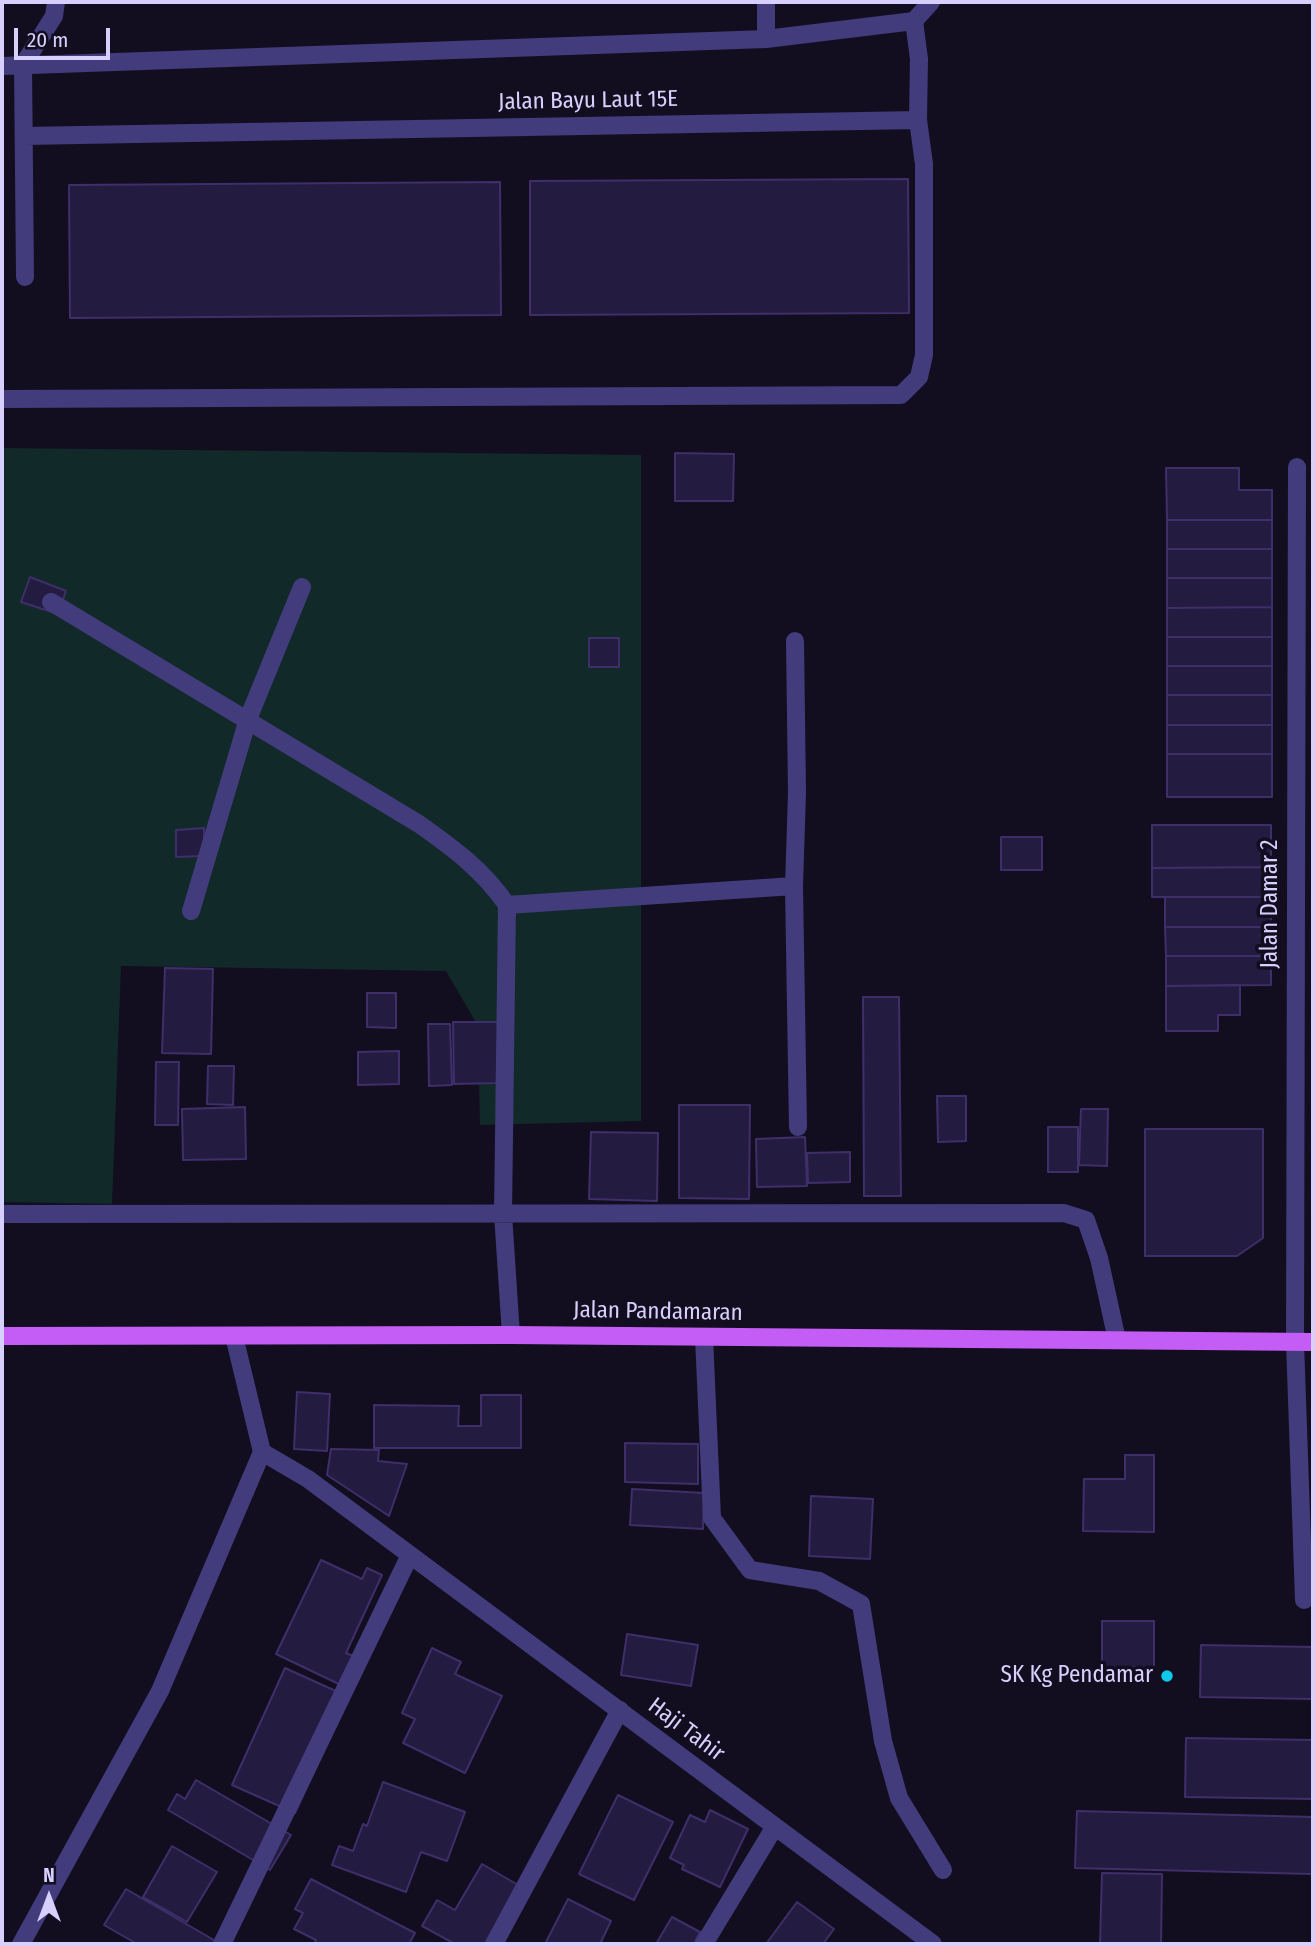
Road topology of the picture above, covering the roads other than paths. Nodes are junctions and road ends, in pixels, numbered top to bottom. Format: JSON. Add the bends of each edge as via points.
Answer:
{"nodes":[{"id":1,"x":56,"y":2,"type":"edge"},
{"id":2,"x":766,"y":2,"type":"edge"},
{"id":3,"x":931,"y":2,"type":"edge"},
{"id":4,"x":914,"y":21,"type":"junction"},
{"id":5,"x":766,"y":39,"type":"junction"},
{"id":6,"x":23,"y":65,"type":"junction"},
{"id":7,"x":2,"y":66,"type":"edge"},
{"id":8,"x":918,"y":120,"type":"junction"},
{"id":9,"x":24,"y":136,"type":"junction"},
{"id":10,"x":25,"y":277,"type":"dead end"},
{"id":11,"x":2,"y":399,"type":"edge"},
{"id":12,"x":1297,"y":467,"type":"dead end"},
{"id":13,"x":302,"y":587,"type":"dead end"},
{"id":14,"x":51,"y":602,"type":"dead end"},
{"id":15,"x":795,"y":641,"type":"dead end"},
{"id":16,"x":248,"y":719,"type":"junction"},
{"id":17,"x":1305,"y":755,"type":"edge"},
{"id":18,"x":794,"y":886,"type":"junction"},
{"id":19,"x":507,"y":905,"type":"junction"},
{"id":20,"x":191,"y":911,"type":"dead end"},
{"id":21,"x":798,"y":1127,"type":"dead end"},
{"id":22,"x":2,"y":1214,"type":"edge"},
{"id":23,"x":503,"y":1214,"type":"junction"},
{"id":24,"x":511,"y":1335,"type":"junction"},
{"id":25,"x":2,"y":1336,"type":"edge"},
{"id":26,"x":234,"y":1336,"type":"junction"},
{"id":27,"x":704,"y":1337,"type":"junction"},
{"id":28,"x":1117,"y":1340,"type":"junction"},
{"id":29,"x":1295,"y":1342,"type":"junction"},
{"id":30,"x":1313,"y":1342,"type":"edge"},
{"id":31,"x":262,"y":1452,"type":"junction"},
{"id":32,"x":410,"y":1555,"type":"junction"},
{"id":33,"x":1304,"y":1600,"type":"dead end"},
{"id":34,"x":620,"y":1710,"type":"junction"},
{"id":35,"x":774,"y":1828,"type":"junction"},
{"id":36,"x":943,"y":1870,"type":"dead end"},
{"id":37,"x":21,"y":1944,"type":"edge"},
{"id":38,"x":222,"y":1944,"type":"edge"},
{"id":39,"x":494,"y":1944,"type":"edge"},
{"id":40,"x":704,"y":1944,"type":"edge"},
{"id":41,"x":933,"y":1944,"type":"edge"}],
"edges":[{"from":1,"to":6,"type":"street","via":[[54,16]]},
{"from":2,"to":5,"type":"street"},
{"from":3,"to":4,"type":"street"},
{"from":4,"to":5,"type":"street"},
{"from":4,"to":8,"type":"street"},
{"from":5,"to":6,"type":"street"},
{"from":6,"to":7,"type":"street"},
{"from":6,"to":9,"type":"street"},
{"from":8,"to":9,"type":"street","name":"Jalan Bayu Laut 15E"},
{"from":8,"to":11,"type":"street","via":[[924,164],[924,355],[919,377],[901,396]]},
{"from":9,"to":10,"type":"street"},
{"from":12,"to":17,"type":"street","name":"Jalan Damar 2"},
{"from":13,"to":16,"type":"street"},
{"from":14,"to":16,"type":"street"},
{"from":15,"to":18,"type":"street"},
{"from":16,"to":19,"type":"street","via":[[467,858]]},
{"from":16,"to":20,"type":"street"},
{"from":17,"to":29,"type":"street","name":"Jalan Damar 2"},
{"from":18,"to":19,"type":"street"},
{"from":18,"to":21,"type":"street"},
{"from":19,"to":23,"type":"street"},
{"from":22,"to":23,"type":"street"},
{"from":23,"to":24,"type":"street"},
{"from":23,"to":28,"type":"street","via":[[1064,1213],[1086,1220]]},
{"from":24,"to":26,"type":"main road","name":"Jalan Pandamaran"},
{"from":24,"to":27,"type":"main road","name":"Jalan Pandamaran"},
{"from":25,"to":26,"type":"main road","name":"Jalan Pandamaran"},
{"from":26,"to":31,"type":"street"},
{"from":27,"to":28,"type":"main road","name":"Jalan Pandamaran"},
{"from":27,"to":36,"type":"street","via":[[712,1518],[750,1570],[819,1581],[861,1604],[883,1741],[899,1798]]},
{"from":28,"to":29,"type":"main road","name":"Jalan Pandamaran"},
{"from":29,"to":30,"type":"main road","name":"Jalan Pandamaran"},
{"from":29,"to":33,"type":"street","name":"Jalan Damar 2"},
{"from":31,"to":32,"type":"street","name":"Haji Tahir","via":[[308,1479]]},
{"from":31,"to":37,"type":"street","via":[[160,1691]]},
{"from":32,"to":34,"type":"street","name":"Haji Tahir"},
{"from":32,"to":38,"type":"street"},
{"from":34,"to":35,"type":"street","name":"Haji Tahir"},
{"from":34,"to":39,"type":"street"},
{"from":35,"to":40,"type":"street"},
{"from":35,"to":41,"type":"street","name":"Haji Tahir"}]}
